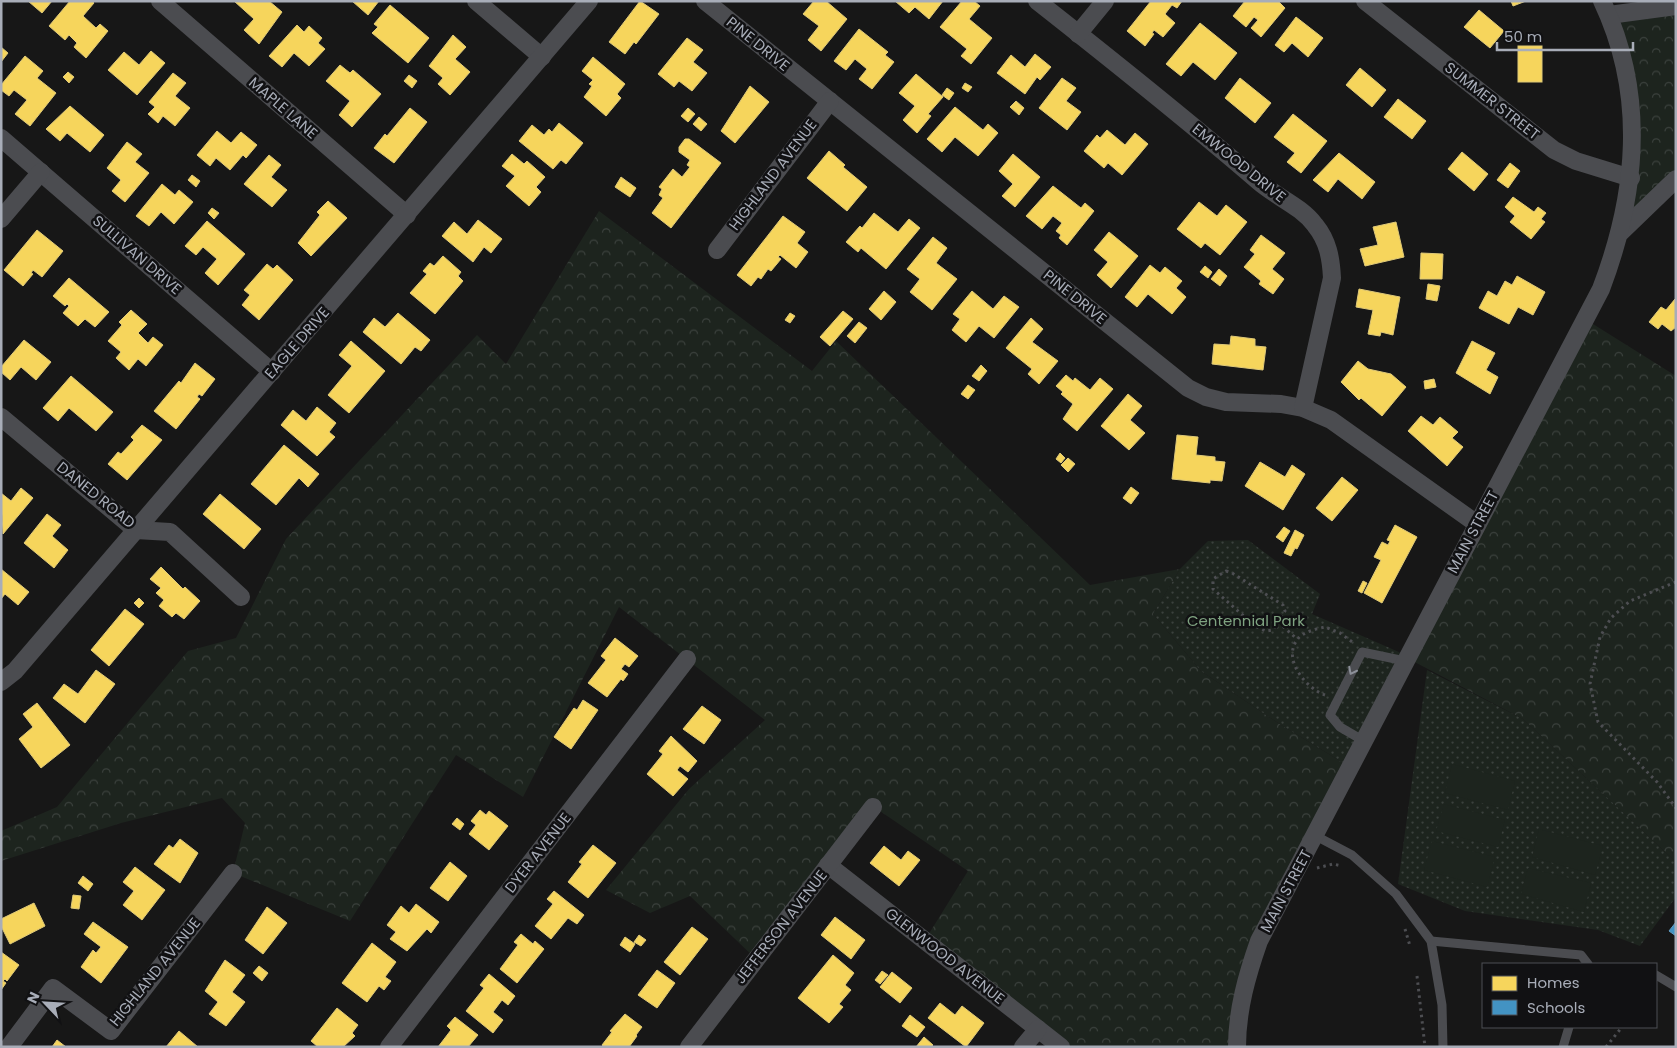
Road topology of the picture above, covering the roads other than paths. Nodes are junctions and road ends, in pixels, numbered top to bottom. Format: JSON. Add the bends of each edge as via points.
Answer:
{"nodes":[{"id":1,"x":160,"y":1,"type":"edge"},
{"id":2,"x":476,"y":1,"type":"edge"},
{"id":3,"x":589,"y":1,"type":"edge"},
{"id":4,"x":705,"y":1,"type":"edge"},
{"id":5,"x":1037,"y":1,"type":"edge"},
{"id":6,"x":1105,"y":1,"type":"edge"},
{"id":7,"x":1365,"y":1,"type":"edge"},
{"id":8,"x":1676,"y":6,"type":"edge"},
{"id":9,"x":1605,"y":8,"type":"edge"},
{"id":10,"x":1078,"y":34,"type":"junction"},
{"id":11,"x":542,"y":57,"type":"junction"},
{"id":12,"x":830,"y":101,"type":"junction"},
{"id":13,"x":1,"y":138,"type":"edge"},
{"id":14,"x":41,"y":172,"type":"junction"},
{"id":15,"x":1631,"y":178,"type":"junction"},
{"id":16,"x":1676,"y":179,"type":"edge"},
{"id":17,"x":407,"y":214,"type":"junction"},
{"id":18,"x":1,"y":219,"type":"edge"},
{"id":19,"x":1620,"y":232,"type":"junction"},
{"id":20,"x":717,"y":250,"type":"dead end"},
{"id":21,"x":272,"y":372,"type":"junction"},
{"id":22,"x":1303,"y":408,"type":"junction"},
{"id":23,"x":1,"y":417,"type":"edge"},
{"id":24,"x":1477,"y":524,"type":"junction"},
{"id":25,"x":136,"y":530,"type":"junction"},
{"id":26,"x":240,"y":597,"type":"dead end"},
{"id":27,"x":687,"y":659,"type":"dead end"},
{"id":28,"x":1405,"y":661,"type":"junction"},
{"id":29,"x":1,"y":682,"type":"edge"},
{"id":30,"x":1364,"y":741,"type":"junction"},
{"id":31,"x":873,"y":807,"type":"dead end"},
{"id":32,"x":1314,"y":835,"type":"junction"},
{"id":33,"x":828,"y":865,"type":"junction"},
{"id":34,"x":233,"y":873,"type":"dead end"},
{"id":35,"x":1431,"y":941,"type":"junction"},
{"id":36,"x":1590,"y":963,"type":"edge"},
{"id":37,"x":1657,"y":976,"type":"edge"},
{"id":38,"x":1676,"y":987,"type":"edge"},
{"id":39,"x":1569,"y":1028,"type":"edge"},
{"id":40,"x":1038,"y":1029,"type":"junction"},
{"id":41,"x":9,"y":1047,"type":"edge"},
{"id":42,"x":389,"y":1047,"type":"edge"},
{"id":43,"x":689,"y":1047,"type":"edge"},
{"id":44,"x":1024,"y":1047,"type":"edge"},
{"id":45,"x":1061,"y":1047,"type":"edge"},
{"id":46,"x":1237,"y":1047,"type":"edge"},
{"id":47,"x":1443,"y":1047,"type":"edge"},
{"id":48,"x":1563,"y":1047,"type":"edge"}],
"edges":[{"from":1,"to":17,"type":"street","name":"MAPLE LANE"},
{"from":2,"to":11,"type":"street"},
{"from":3,"to":11,"type":"street","name":"EAGLE DRIVE"},
{"from":4,"to":12,"type":"street","name":"PINE DRIVE"},
{"from":5,"to":10,"type":"street","name":"EMWOOD DRIVE"},
{"from":6,"to":10,"type":"street"},
{"from":7,"to":15,"type":"street","name":"SUMMER STREET","via":[[1554,150],[1576,161]]},
{"from":8,"to":9,"type":"street"},
{"from":9,"to":15,"type":"street","name":"MAIN STREET","via":[[1618,41],[1628,84]]},
{"from":10,"to":22,"type":"street","name":"EMWOOD DRIVE","via":[[1315,224],[1331,259],[1332,278]]},
{"from":11,"to":17,"type":"street","name":"EAGLE DRIVE"},
{"from":12,"to":20,"type":"street","name":"HIGHLAND AVENUE"},
{"from":12,"to":22,"type":"street","name":"PINE DRIVE","via":[[1188,388],[1226,402]]},
{"from":13,"to":14,"type":"street","name":"SULLIVAN DRIVE"},
{"from":14,"to":18,"type":"street"},
{"from":14,"to":21,"type":"street","name":"SULLIVAN DRIVE"},
{"from":15,"to":19,"type":"street","name":"MAIN STREET"},
{"from":16,"to":19,"type":"street"},
{"from":17,"to":21,"type":"street","name":"EAGLE DRIVE"},
{"from":19,"to":24,"type":"street","name":"MAIN STREET","via":[[1600,289]]},
{"from":21,"to":25,"type":"street","name":"EAGLE DRIVE"},
{"from":22,"to":24,"type":"street","name":"PINE DRIVE","via":[[1331,420]]},
{"from":23,"to":25,"type":"street","name":"DANED ROAD"},
{"from":24,"to":28,"type":"street","name":"MAIN STREET"},
{"from":25,"to":26,"type":"street","name":"DANED ROAD","via":[[170,532]]},
{"from":25,"to":29,"type":"street","name":"EAGLE DRIVE","via":[[15,671]]},
{"from":27,"to":42,"type":"street","name":"DYER AVENUE"},
{"from":28,"to":30,"type":"street","name":"MAIN STREET"},
{"from":28,"to":30,"type":"lane","one_way":true,"via":[[1362,652],[1330,715],[1340,727]]},
{"from":30,"to":32,"type":"street","name":"MAIN STREET"},
{"from":31,"to":33,"type":"street","name":"JEFFERSON AVENUE"},
{"from":32,"to":35,"type":"lane","via":[[1352,855],[1396,894]]},
{"from":32,"to":46,"type":"street","name":"MAIN STREET","via":[[1259,941],[1248,971]]},
{"from":33,"to":40,"type":"street","name":"GLENWOOD AVENUE"},
{"from":33,"to":43,"type":"street","name":"JEFFERSON AVENUE"},
{"from":34,"to":41,"type":"street","name":"HIGHLAND AVENUE","via":[[111,1031],[53,988]]},
{"from":35,"to":36,"type":"lane","via":[[1581,954]]},
{"from":35,"to":47,"type":"lane","via":[[1442,1005]]},
{"from":37,"to":38,"type":"lane"},
{"from":39,"to":48,"type":"lane"},
{"from":40,"to":44,"type":"street"},
{"from":40,"to":45,"type":"street","name":"GLENWOOD AVENUE"}]}
